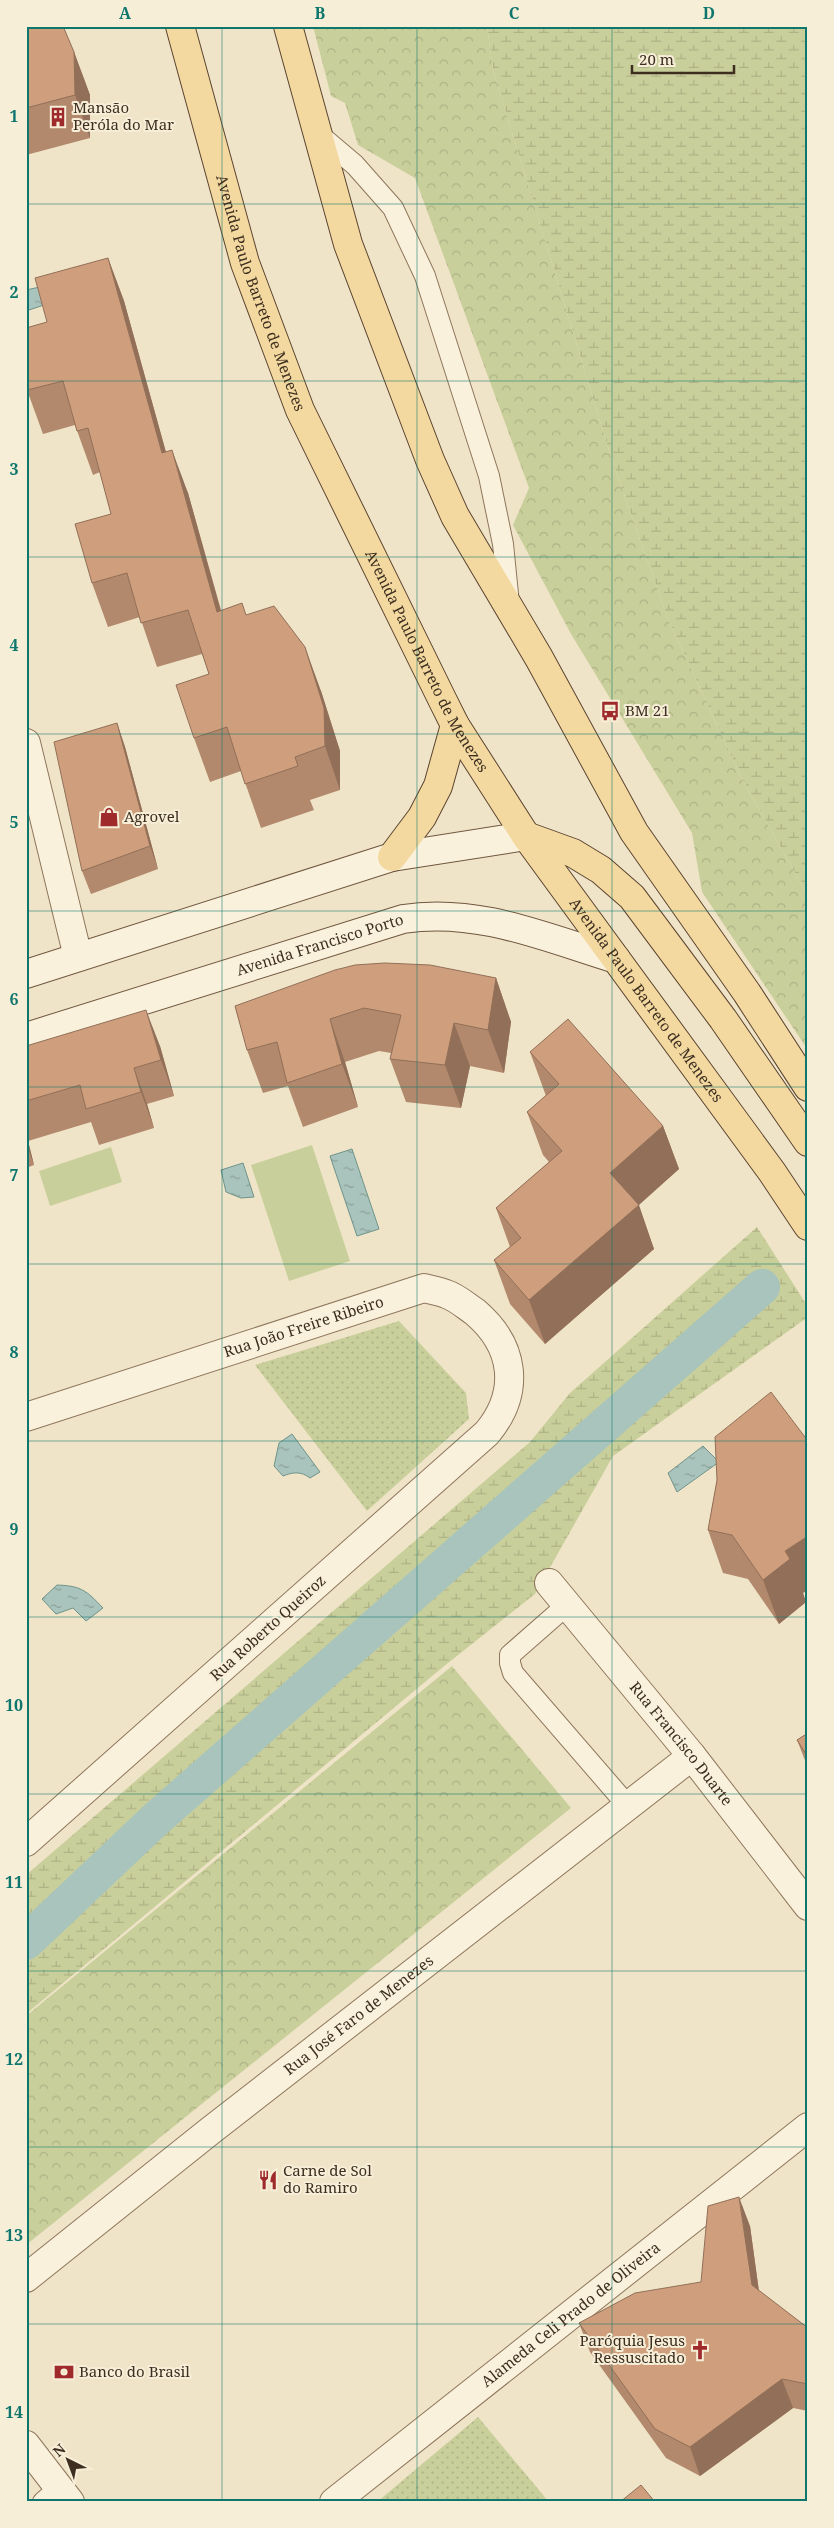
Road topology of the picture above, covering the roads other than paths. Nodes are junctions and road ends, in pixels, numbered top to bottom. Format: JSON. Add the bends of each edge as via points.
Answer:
{"nodes":[{"id":1,"x":180,"y":26,"type":"edge"},
{"id":2,"x":288,"y":26,"type":"edge"},
{"id":3,"x":316,"y":131,"type":"junction"},
{"id":4,"x":510,"y":611,"type":"junction"},
{"id":5,"x":455,"y":725,"type":"junction"},
{"id":6,"x":26,"y":743,"type":"edge"},
{"id":7,"x":526,"y":836,"type":"junction"},
{"id":8,"x":392,"y":857,"type":"junction"},
{"id":9,"x":78,"y":957,"type":"junction"},
{"id":10,"x":616,"y":959,"type":"junction"},
{"id":11,"x":26,"y":974,"type":"edge"},
{"id":12,"x":26,"y":1037,"type":"edge"},
{"id":13,"x":808,"y":1086,"type":"edge"},
{"id":14,"x":808,"y":1142,"type":"edge"},
{"id":15,"x":808,"y":1226,"type":"edge"},
{"id":16,"x":504,"y":1409,"type":"joint"},
{"id":17,"x":26,"y":1417,"type":"edge"},
{"id":18,"x":549,"y":1583,"type":"dead end"},
{"id":19,"x":567,"y":1605,"type":"junction"},
{"id":20,"x":692,"y":1756,"type":"junction"},
{"id":21,"x":628,"y":1806,"type":"junction"},
{"id":22,"x":26,"y":1842,"type":"edge"},
{"id":23,"x":808,"y":1906,"type":"edge"},
{"id":24,"x":808,"y":2127,"type":"edge"},
{"id":25,"x":26,"y":2278,"type":"edge"},
{"id":26,"x":26,"y":2445,"type":"edge"},
{"id":27,"x":57,"y":2497,"type":"edge"},
{"id":28,"x":334,"y":2502,"type":"edge"}],
"edges":[{"from":1,"to":5,"type":"main road","name":"Avenida Paulo Barreto de Menezes","via":[[245,263],[300,410]]},
{"from":2,"to":3,"type":"main road"},
{"from":3,"to":4,"type":"main road","via":[[348,244],[430,460],[455,516]]},
{"from":3,"to":4,"type":"lane","via":[[355,165],[393,208],[425,276],[489,476],[503,544]]},
{"from":4,"to":13,"type":"main road","via":[[634,832]]},
{"from":5,"to":7,"type":"main road","name":"Avenida Paulo Barreto de Menezes"},
{"from":5,"to":8,"type":"main road","via":[[438,786],[422,817]]},
{"from":6,"to":9,"type":"street"},
{"from":7,"to":8,"type":"street"},
{"from":7,"to":10,"type":"main road","name":"Avenida Paulo Barreto de Menezes"},
{"from":7,"to":14,"type":"main road","via":[[573,853],[601,870],[632,897],[723,1019]]},
{"from":8,"to":9,"type":"street"},
{"from":9,"to":11,"type":"street"},
{"from":10,"to":12,"type":"street","name":"Avenida Francisco Porto","via":[[506,925],[456,916],[425,916],[403,920]]},
{"from":10,"to":15,"type":"main road","name":"Avenida Paulo Barreto de Menezes"},
{"from":16,"to":17,"type":"street","name":"Rua João Freire Ribeiro","via":[[510,1379],[507,1355],[490,1326],[447,1294],[424,1288]]},
{"from":16,"to":22,"type":"street","name":"Rua Roberto Queiroz","via":[[487,1433]]},
{"from":18,"to":19,"type":"street","name":"Rua Francisco Duarte"},
{"from":19,"to":20,"type":"street","name":"Rua Francisco Duarte"},
{"from":19,"to":21,"type":"lane","via":[[510,1655],[513,1673]]},
{"from":20,"to":21,"type":"street","name":"Rua José Faro de Menezes"},
{"from":20,"to":23,"type":"street","name":"Rua Francisco Duarte"},
{"from":21,"to":25,"type":"street","name":"Rua José Faro de Menezes"},
{"from":24,"to":28,"type":"street","name":"Alameda Celi Prado de Oliveira"},
{"from":26,"to":27,"type":"street"}]}
